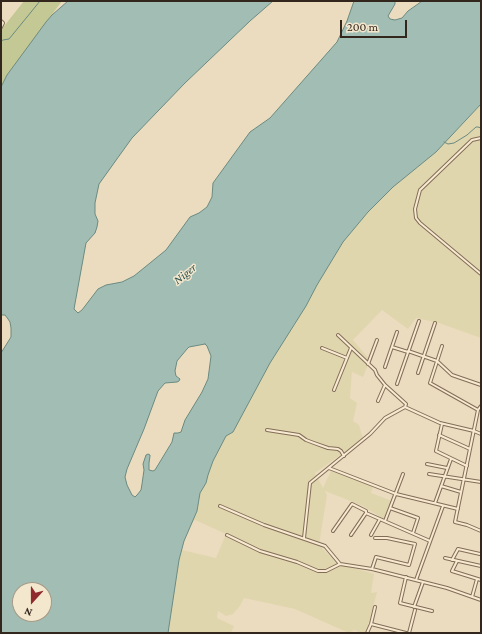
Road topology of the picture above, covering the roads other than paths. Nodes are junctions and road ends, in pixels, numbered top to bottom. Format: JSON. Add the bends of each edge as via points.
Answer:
{"nodes":[{"id":1,"x":1,"y":21,"type":"edge"},
{"id":2,"x":1,"y":27,"type":"edge"},
{"id":3,"x":481,"y":138,"type":"edge"},
{"id":4,"x":481,"y":274,"type":"edge"},
{"id":5,"x":419,"y":321,"type":"dead end"},
{"id":6,"x":435,"y":323,"type":"dead end"},
{"id":7,"x":397,"y":332,"type":"dead end"},
{"id":8,"x":338,"y":335,"type":"dead end"},
{"id":9,"x":377,"y":340,"type":"dead end"},
{"id":10,"x":442,"y":346,"type":"dead end"},
{"id":11,"x":392,"y":347,"type":"junction"},
{"id":12,"x":322,"y":348,"type":"dead end"},
{"id":13,"x":351,"y":348,"type":"junction"},
{"id":14,"x":408,"y":352,"type":"junction"},
{"id":15,"x":423,"y":356,"type":"junction"},
{"id":16,"x":347,"y":358,"type":"junction"},
{"id":17,"x":437,"y":361,"type":"junction"},
{"id":18,"x":368,"y":364,"type":"junction"},
{"id":19,"x":385,"y":367,"type":"dead end"},
{"id":20,"x":418,"y":372,"type":"dead end"},
{"id":21,"x":397,"y":384,"type":"dead end"},
{"id":22,"x":385,"y":385,"type":"junction"},
{"id":23,"x":481,"y":385,"type":"edge"},
{"id":24,"x":334,"y":390,"type":"dead end"},
{"id":25,"x":378,"y":401,"type":"dead end"},
{"id":26,"x":481,"y":406,"type":"edge"},
{"id":27,"x":405,"y":407,"type":"junction"},
{"id":28,"x":478,"y":410,"type":"junction"},
{"id":29,"x":442,"y":424,"type":"junction"},
{"id":30,"x":267,"y":430,"type":"dead end"},
{"id":31,"x":474,"y":431,"type":"junction"},
{"id":32,"x":481,"y":434,"type":"edge"},
{"id":33,"x":439,"y":435,"type":"junction"},
{"id":34,"x":470,"y":449,"type":"junction"},
{"id":35,"x":344,"y":456,"type":"junction"},
{"id":36,"x":451,"y":459,"type":"junction"},
{"id":37,"x":427,"y":464,"type":"dead end"},
{"id":38,"x":467,"y":466,"type":"junction"},
{"id":39,"x":329,"y":468,"type":"junction"},
{"id":40,"x":448,"y":468,"type":"junction"},
{"id":41,"x":403,"y":474,"type":"dead end"},
{"id":42,"x":429,"y":474,"type":"dead end"},
{"id":43,"x":445,"y":476,"type":"junction"},
{"id":44,"x":464,"y":479,"type":"junction"},
{"id":45,"x":481,"y":482,"type":"edge"},
{"id":46,"x":441,"y":486,"type":"junction"},
{"id":47,"x":461,"y":493,"type":"junction"},
{"id":48,"x":396,"y":494,"type":"junction"},
{"id":49,"x":435,"y":503,"type":"junction"},
{"id":50,"x":443,"y":505,"type":"junction"},
{"id":51,"x":220,"y":506,"type":"dead end"},
{"id":52,"x":390,"y":508,"type":"junction"},
{"id":53,"x":458,"y":509,"type":"junction"},
{"id":54,"x":366,"y":512,"type":"junction"},
{"id":55,"x":381,"y":519,"type":"junction"},
{"id":56,"x":385,"y":521,"type":"junction"},
{"id":57,"x":481,"y":530,"type":"edge"},
{"id":58,"x":333,"y":531,"type":"dead end"},
{"id":59,"x":413,"y":534,"type":"junction"},
{"id":60,"x":227,"y":535,"type":"dead end"},
{"id":61,"x":351,"y":535,"type":"dead end"},
{"id":62,"x":371,"y":535,"type":"dead end"},
{"id":63,"x":304,"y":538,"type":"junction"},
{"id":64,"x":375,"y":538,"type":"dead end"},
{"id":65,"x":430,"y":541,"type":"junction"},
{"id":66,"x":480,"y":554,"type":"dead end"},
{"id":67,"x":445,"y":558,"type":"dead end"},
{"id":68,"x":452,"y":560,"type":"junction"},
{"id":69,"x":457,"y":561,"type":"junction"},
{"id":70,"x":340,"y":564,"type":"junction"},
{"id":71,"x":481,"y":566,"type":"edge"},
{"id":72,"x":372,"y":569,"type":"junction"},
{"id":73,"x":406,"y":577,"type":"junction"},
{"id":74,"x":477,"y":579,"type":"junction"},
{"id":75,"x":416,"y":580,"type":"junction"},
{"id":76,"x":481,"y":580,"type":"edge"},
{"id":77,"x":423,"y":582,"type":"junction"},
{"id":78,"x":472,"y":597,"type":"junction"},
{"id":79,"x":481,"y":600,"type":"edge"},
{"id":80,"x":376,"y":606,"type":"dead end"},
{"id":81,"x":414,"y":606,"type":"junction"},
{"id":82,"x":415,"y":610,"type":"dead end"},
{"id":83,"x":432,"y":611,"type":"dead end"},
{"id":84,"x":370,"y":624,"type":"junction"},
{"id":85,"x":367,"y":633,"type":"edge"},
{"id":86,"x":407,"y":633,"type":"edge"}],
"edges":[{"from":1,"to":2,"type":"street"},
{"from":3,"to":4,"type":"street","via":[[472,140],[420,190],[415,209],[416,218],[420,223]]},
{"from":5,"to":14,"type":"street"},
{"from":6,"to":15,"type":"street"},
{"from":7,"to":11,"type":"street"},
{"from":8,"to":13,"type":"street"},
{"from":9,"to":18,"type":"street"},
{"from":10,"to":17,"type":"street"},
{"from":11,"to":14,"type":"street"},
{"from":11,"to":19,"type":"street"},
{"from":12,"to":16,"type":"street"},
{"from":13,"to":16,"type":"street"},
{"from":13,"to":18,"type":"street"},
{"from":14,"to":15,"type":"street"},
{"from":14,"to":21,"type":"street"},
{"from":15,"to":17,"type":"street"},
{"from":15,"to":20,"type":"street"},
{"from":16,"to":24,"type":"street"},
{"from":17,"to":23,"type":"street","via":[[452,375]]},
{"from":17,"to":28,"type":"street","via":[[430,383]]},
{"from":18,"to":22,"type":"street"},
{"from":22,"to":25,"type":"street"},
{"from":22,"to":27,"type":"street","via":[[406,404]]},
{"from":26,"to":28,"type":"street"},
{"from":27,"to":29,"type":"street"},
{"from":27,"to":35,"type":"street","via":[[385,418]]},
{"from":28,"to":31,"type":"street"},
{"from":29,"to":31,"type":"street"},
{"from":29,"to":33,"type":"street"},
{"from":30,"to":35,"type":"street","via":[[298,435],[328,448],[338,449]]},
{"from":31,"to":32,"type":"street"},
{"from":31,"to":34,"type":"street"},
{"from":33,"to":34,"type":"street"},
{"from":33,"to":36,"type":"street","via":[[436,452]]},
{"from":34,"to":38,"type":"street"},
{"from":35,"to":39,"type":"street"},
{"from":36,"to":38,"type":"street"},
{"from":36,"to":40,"type":"street"},
{"from":37,"to":40,"type":"street"},
{"from":38,"to":44,"type":"street"},
{"from":39,"to":48,"type":"street"},
{"from":39,"to":63,"type":"street","via":[[310,483]]},
{"from":40,"to":43,"type":"street"},
{"from":41,"to":48,"type":"street"},
{"from":42,"to":43,"type":"street"},
{"from":43,"to":44,"type":"street"},
{"from":43,"to":46,"type":"street"},
{"from":44,"to":45,"type":"street"},
{"from":44,"to":47,"type":"street"},
{"from":46,"to":47,"type":"street"},
{"from":46,"to":49,"type":"street"},
{"from":47,"to":53,"type":"street"},
{"from":48,"to":49,"type":"street"},
{"from":48,"to":52,"type":"street"},
{"from":49,"to":50,"type":"street"},
{"from":50,"to":53,"type":"street"},
{"from":50,"to":65,"type":"street"},
{"from":51,"to":63,"type":"street","via":[[264,525]]},
{"from":52,"to":56,"type":"street"},
{"from":52,"to":59,"type":"street","via":[[418,518]]},
{"from":53,"to":57,"type":"street","via":[[455,522]]},
{"from":54,"to":55,"type":"street"},
{"from":54,"to":58,"type":"street","via":[[352,504]]},
{"from":54,"to":61,"type":"street"},
{"from":55,"to":56,"type":"street"},
{"from":55,"to":62,"type":"street"},
{"from":56,"to":59,"type":"street"},
{"from":59,"to":65,"type":"street"},
{"from":60,"to":70,"type":"street","via":[[260,551],[318,571],[326,571]]},
{"from":63,"to":70,"type":"street","via":[[325,546]]},
{"from":64,"to":72,"type":"street","via":[[415,544],[409,565],[376,557]]},
{"from":65,"to":75,"type":"street"},
{"from":66,"to":68,"type":"street","via":[[458,549]]},
{"from":67,"to":68,"type":"street"},
{"from":68,"to":69,"type":"street"},
{"from":69,"to":71,"type":"street"},
{"from":69,"to":74,"type":"street","via":[[452,571]]},
{"from":70,"to":72,"type":"street"},
{"from":72,"to":73,"type":"street"},
{"from":73,"to":75,"type":"street"},
{"from":73,"to":81,"type":"street","via":[[400,603]]},
{"from":74,"to":76,"type":"street"},
{"from":74,"to":78,"type":"street"},
{"from":75,"to":77,"type":"street"},
{"from":77,"to":78,"type":"street"},
{"from":77,"to":81,"type":"street"},
{"from":78,"to":79,"type":"street"},
{"from":80,"to":84,"type":"street"},
{"from":81,"to":83,"type":"street"},
{"from":82,"to":86,"type":"street"},
{"from":84,"to":85,"type":"street"},
{"from":84,"to":86,"type":"street"}]}
